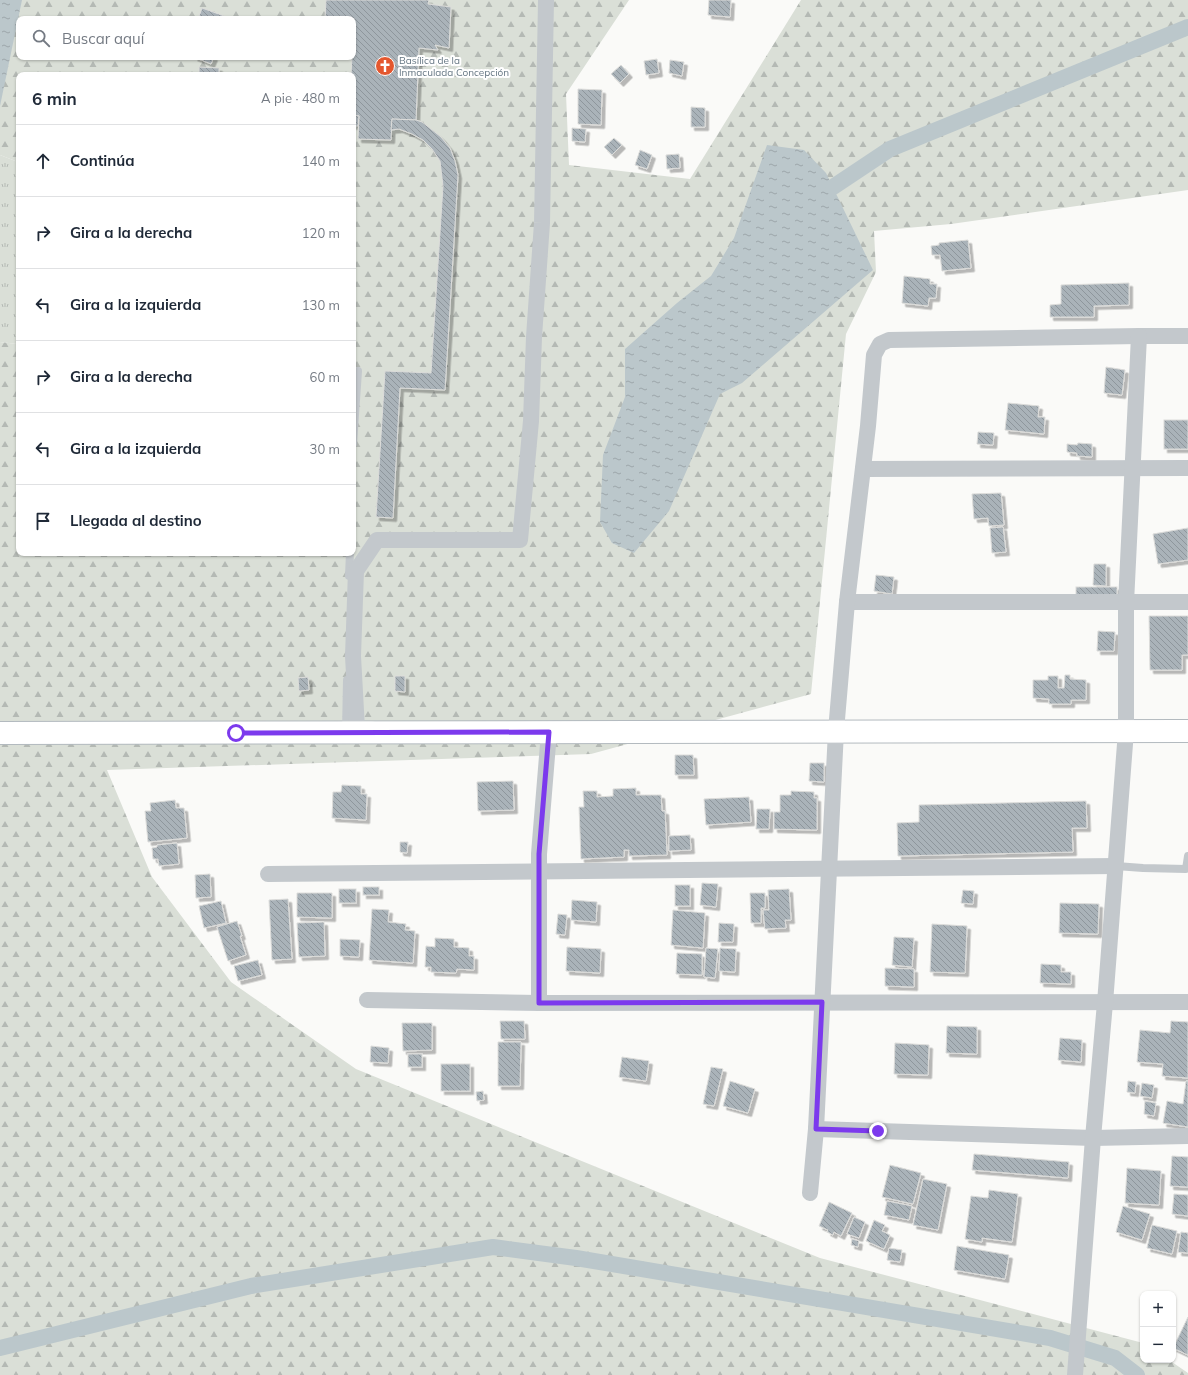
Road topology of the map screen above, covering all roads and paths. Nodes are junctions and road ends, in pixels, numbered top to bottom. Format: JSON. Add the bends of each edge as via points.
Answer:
{"nodes":[{"id":1,"x":546,"y":0,"type":"edge"},
{"id":2,"x":1139,"y":336,"type":"junction"},
{"id":3,"x":1188,"y":336,"type":"edge"},
{"id":4,"x":358,"y":371,"type":"dead end"},
{"id":5,"x":356,"y":400,"type":"edge"},
{"id":6,"x":863,"y":468,"type":"junction"},
{"id":7,"x":1133,"y":468,"type":"junction"},
{"id":8,"x":1188,"y":468,"type":"edge"},
{"id":9,"x":350,"y":556,"type":"edge"},
{"id":10,"x":847,"y":602,"type":"junction"},
{"id":11,"x":1188,"y":602,"type":"edge"},
{"id":12,"x":1126,"y":603,"type":"junction"},
{"id":13,"x":1126,"y":730,"type":"junction"},
{"id":14,"x":836,"y":731,"type":"junction"},
{"id":15,"x":1188,"y":731,"type":"edge"},
{"id":16,"x":549,"y":732,"type":"junction"},
{"id":17,"x":621,"y":732,"type":"junction"},
{"id":18,"x":0,"y":733,"type":"edge"},
{"id":19,"x":346,"y":733,"type":"junction"},
{"id":20,"x":1188,"y":856,"type":"edge"},
{"id":21,"x":1116,"y":866,"type":"junction"},
{"id":22,"x":829,"y":869,"type":"junction"},
{"id":23,"x":539,"y":871,"type":"junction"},
{"id":24,"x":268,"y":874,"type":"dead end"},
{"id":25,"x":366,"y":1000,"type":"dead end"},
{"id":26,"x":822,"y":1002,"type":"junction"},
{"id":27,"x":1188,"y":1002,"type":"edge"},
{"id":28,"x":539,"y":1003,"type":"junction"},
{"id":29,"x":1106,"y":1003,"type":"junction"},
{"id":30,"x":816,"y":1129,"type":"junction"},
{"id":31,"x":1188,"y":1136,"type":"edge"},
{"id":32,"x":1093,"y":1138,"type":"junction"},
{"id":33,"x":810,"y":1193,"type":"dead end"},
{"id":34,"x":1076,"y":1368,"type":"edge"}],
"edges":[{"from":1,"to":17,"type":"street","via":[[542,223],[531,421],[520,540],[377,540],[356,571],[353,656],[357,729],[453,727]]},
{"from":2,"to":3,"type":"street"},
{"from":2,"to":6,"type":"street","via":[[889,340],[880,344],[874,355]]},
{"from":2,"to":7,"type":"street"},
{"from":4,"to":5,"type":"lane"},
{"from":6,"to":7,"type":"street"},
{"from":6,"to":10,"type":"street"},
{"from":7,"to":8,"type":"street"},
{"from":7,"to":12,"type":"street"},
{"from":9,"to":19,"type":"lane"},
{"from":10,"to":12,"type":"street"},
{"from":10,"to":14,"type":"street"},
{"from":11,"to":12,"type":"street"},
{"from":12,"to":13,"type":"street"},
{"from":13,"to":14,"type":"street"},
{"from":13,"to":15,"type":"street"},
{"from":13,"to":21,"type":"street"},
{"from":14,"to":17,"type":"street"},
{"from":14,"to":22,"type":"street"},
{"from":16,"to":17,"type":"street"},
{"from":16,"to":19,"type":"street"},
{"from":16,"to":23,"type":"street"},
{"from":18,"to":19,"type":"street"},
{"from":20,"to":21,"type":"lane","via":[[1186,869]]},
{"from":21,"to":22,"type":"street"},
{"from":21,"to":29,"type":"street"},
{"from":22,"to":23,"type":"street"},
{"from":22,"to":26,"type":"street"},
{"from":23,"to":24,"type":"street"},
{"from":23,"to":28,"type":"street"},
{"from":25,"to":28,"type":"street"},
{"from":26,"to":28,"type":"street"},
{"from":26,"to":29,"type":"street"},
{"from":26,"to":30,"type":"street"},
{"from":27,"to":29,"type":"street"},
{"from":29,"to":32,"type":"street"},
{"from":30,"to":32,"type":"street"},
{"from":30,"to":33,"type":"street"},
{"from":31,"to":32,"type":"street"},
{"from":32,"to":34,"type":"street"}]}
